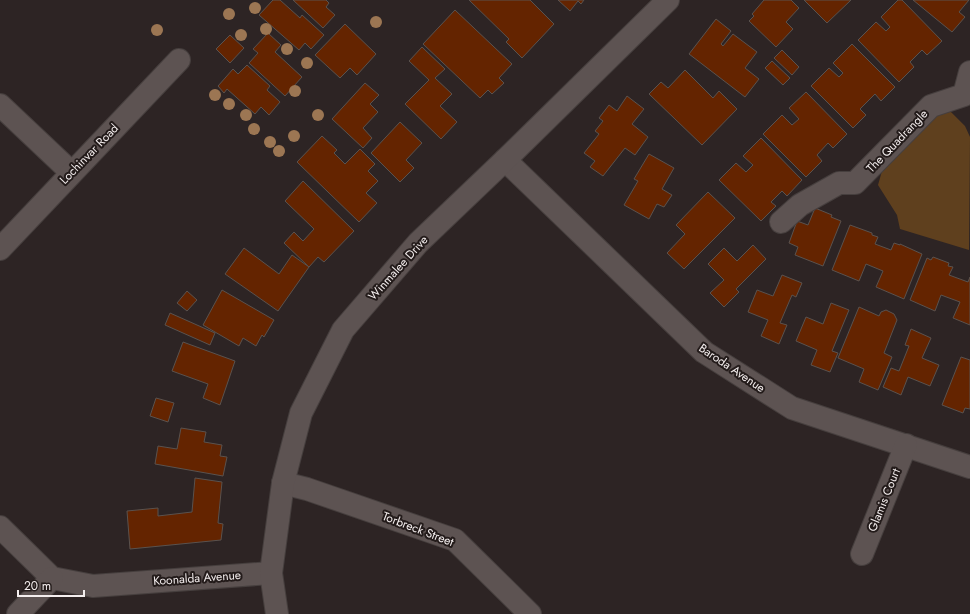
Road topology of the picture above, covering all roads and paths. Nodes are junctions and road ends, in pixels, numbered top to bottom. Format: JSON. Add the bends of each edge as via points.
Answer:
{"nodes":[{"id":1,"x":668,"y":0,"type":"edge"},
{"id":2,"x":179,"y":60,"type":"dead end"},
{"id":3,"x":970,"y":72,"type":"edge"},
{"id":4,"x":967,"y":101,"type":"edge"},
{"id":5,"x":0,"y":105,"type":"edge"},
{"id":6,"x":505,"y":160,"type":"junction"},
{"id":7,"x":71,"y":172,"type":"junction"},
{"id":8,"x":781,"y":222,"type":"dead end"},
{"id":9,"x":0,"y":250,"type":"edge"},
{"id":10,"x":906,"y":445,"type":"junction"},
{"id":11,"x":970,"y":468,"type":"edge"},
{"id":12,"x":282,"y":482,"type":"junction"},
{"id":13,"x":0,"y":527,"type":"edge"},
{"id":14,"x":862,"y":554,"type":"dead end"},
{"id":15,"x":271,"y":573,"type":"junction"},
{"id":16,"x":52,"y":578,"type":"junction"},
{"id":17,"x":18,"y":614,"type":"edge"},
{"id":18,"x":277,"y":614,"type":"edge"},
{"id":19,"x":530,"y":614,"type":"edge"}],
"edges":[{"from":1,"to":6,"type":"street","name":"Winmalee Drive"},
{"from":2,"to":7,"type":"street","name":"Lochinvar Road"},
{"from":3,"to":4,"type":"street","name":"The Quadrangle"},
{"from":4,"to":8,"type":"street","name":"The Quadrangle","via":[[931,106],[855,184],[838,183],[800,205]]},
{"from":5,"to":7,"type":"street"},
{"from":6,"to":10,"type":"street","name":"Baroda Avenue","via":[[704,352],[792,408]]},
{"from":6,"to":12,"type":"street","name":"Winmalee Drive","via":[[418,243],[343,330],[301,413]]},
{"from":7,"to":9,"type":"street","name":"Lochinvar Road"},
{"from":10,"to":11,"type":"street","name":"Baroda Avenue"},
{"from":10,"to":14,"type":"street","name":"Glamis Court"},
{"from":12,"to":15,"type":"street","name":"Winmalee Drive"},
{"from":12,"to":19,"type":"street","name":"Torbreck Street","via":[[455,540]]},
{"from":13,"to":16,"type":"street"},
{"from":15,"to":16,"type":"street","name":"Koonalda Avenue","via":[[93,586]]},
{"from":15,"to":18,"type":"street","name":"Winmalee Drive"},
{"from":16,"to":17,"type":"street"}]}
